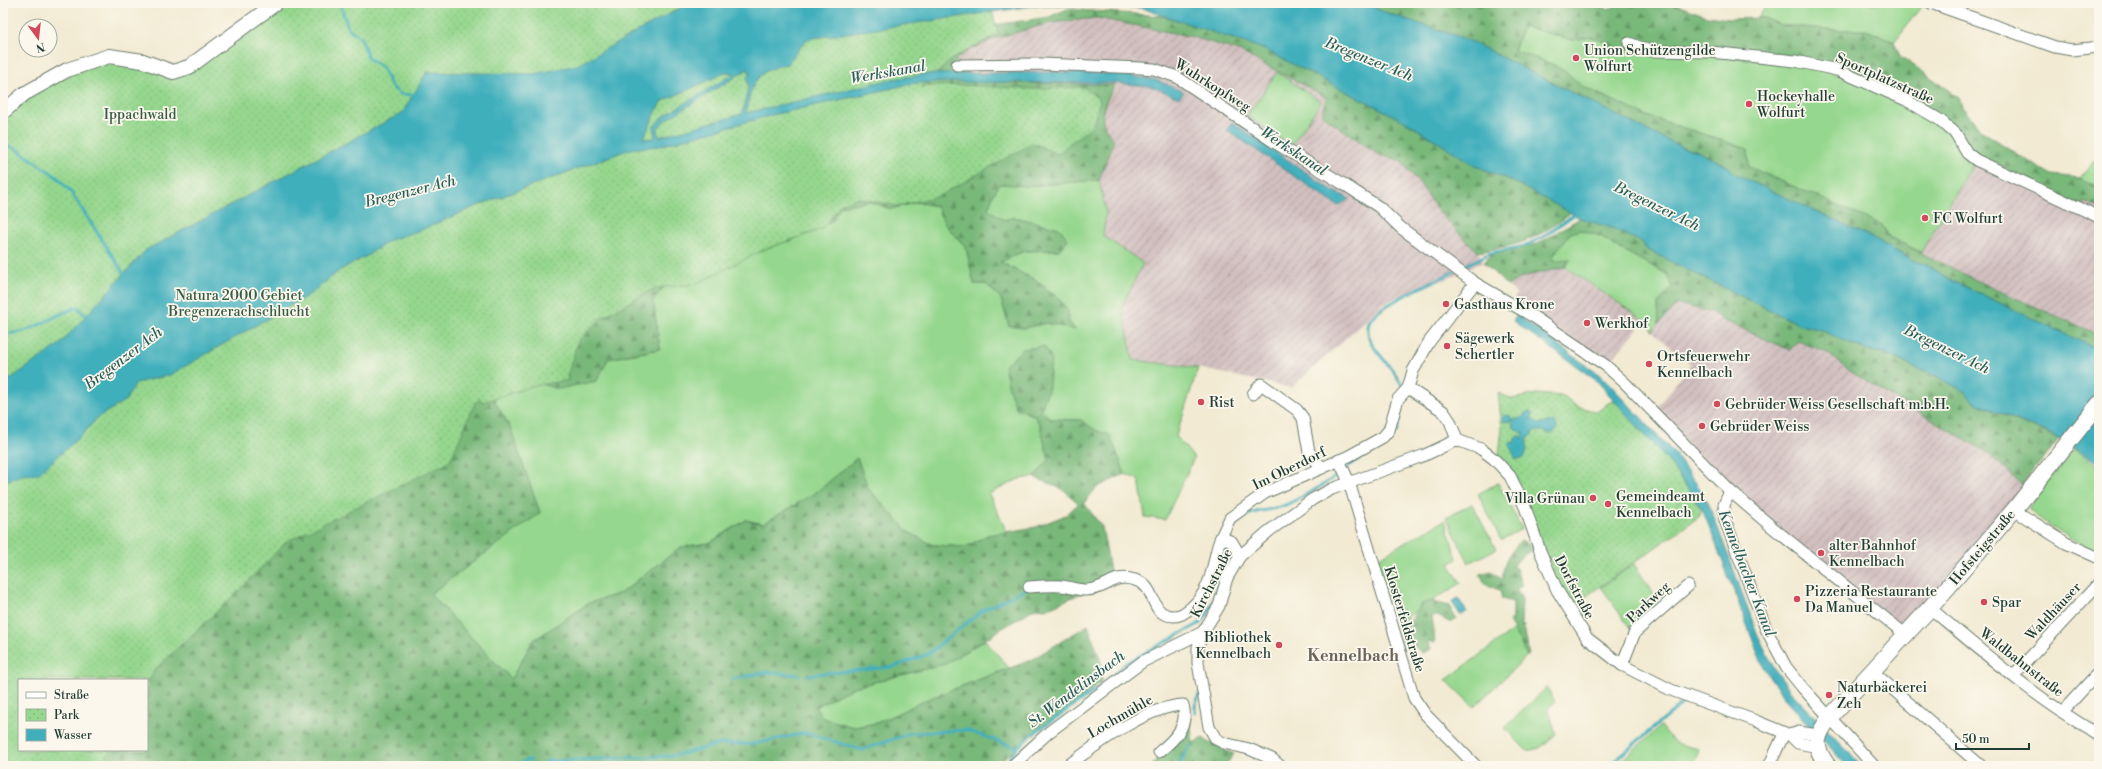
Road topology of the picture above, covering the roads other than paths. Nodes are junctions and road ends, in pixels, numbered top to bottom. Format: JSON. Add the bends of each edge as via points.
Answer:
{"nodes":[{"id":1,"x":276,"y":3,"type":"edge"},
{"id":2,"x":1931,"y":3,"type":"edge"},
{"id":3,"x":1629,"y":43,"type":"dead end"},
{"id":4,"x":2099,"y":48,"type":"edge"},
{"id":5,"x":957,"y":65,"type":"dead end"},
{"id":6,"x":3,"y":112,"type":"edge"},
{"id":7,"x":2099,"y":217,"type":"edge"},
{"id":8,"x":1475,"y":283,"type":"junction"},
{"id":9,"x":1404,"y":391,"type":"junction"},
{"id":10,"x":1253,"y":394,"type":"dead end"},
{"id":11,"x":2099,"y":404,"type":"edge"},
{"id":12,"x":1457,"y":440,"type":"junction"},
{"id":13,"x":1340,"y":462,"type":"junction"},
{"id":14,"x":1322,"y":468,"type":"junction"},
{"id":15,"x":1348,"y":480,"type":"junction"},
{"id":16,"x":1730,"y":491,"type":"junction"},
{"id":17,"x":2014,"y":510,"type":"junction"},
{"id":18,"x":1226,"y":539,"type":"junction"},
{"id":19,"x":1240,"y":556,"type":"junction"},
{"id":20,"x":2099,"y":558,"type":"edge"},
{"id":21,"x":2099,"y":583,"type":"edge"},
{"id":22,"x":1688,"y":586,"type":"dead end"},
{"id":23,"x":1029,"y":587,"type":"dead end"},
{"id":24,"x":1930,"y":608,"type":"junction"},
{"id":25,"x":1203,"y":632,"type":"junction"},
{"id":26,"x":1906,"y":635,"type":"junction"},
{"id":27,"x":1622,"y":664,"type":"junction"},
{"id":28,"x":1872,"y":671,"type":"junction"},
{"id":29,"x":2099,"y":672,"type":"edge"},
{"id":30,"x":2013,"y":676,"type":"junction"},
{"id":31,"x":2062,"y":712,"type":"junction"},
{"id":32,"x":1830,"y":717,"type":"junction"},
{"id":33,"x":1787,"y":735,"type":"junction"},
{"id":34,"x":2099,"y":736,"type":"edge"},
{"id":35,"x":1818,"y":742,"type":"junction"},
{"id":36,"x":1159,"y":752,"type":"dead end"},
{"id":37,"x":1012,"y":766,"type":"edge"},
{"id":38,"x":1067,"y":766,"type":"edge"},
{"id":39,"x":1280,"y":766,"type":"edge"},
{"id":40,"x":1476,"y":766,"type":"edge"},
{"id":41,"x":1769,"y":766,"type":"edge"},
{"id":42,"x":1828,"y":766,"type":"edge"},
{"id":43,"x":1874,"y":766,"type":"edge"},
{"id":44,"x":1981,"y":766,"type":"edge"}],
"edges":[{"from":1,"to":6,"type":"street","via":[[189,67],[173,72],[143,60],[109,56],[67,70],[24,94]]},
{"from":2,"to":4,"type":"street","via":[[2055,47],[2072,50]]},
{"from":3,"to":7,"type":"street","name":"Sportplatzstraße","via":[[1650,51],[1711,52],[1794,61],[1837,70],[1906,100],[1940,120],[1956,134],[1967,153],[1976,160]]},
{"from":5,"to":8,"type":"street","name":"Wuhrkopfweg","via":[[1042,64],[1141,68],[1166,72],[1195,88],[1274,142],[1379,207],[1401,228]]},
{"from":8,"to":9,"type":"street","name":"Im Oberdorf","via":[[1429,342]]},
{"from":8,"to":16,"type":"street","name":"Wuhrkopfweg","via":[[1534,317],[1605,366],[1625,383]]},
{"from":9,"to":12,"type":"street","via":[[1443,410]]},
{"from":9,"to":13,"type":"street","name":"Im Oberdorf","via":[[1389,430],[1383,437]]},
{"from":10,"to":14,"type":"street","via":[[1262,384],[1297,410],[1303,418],[1309,452]]},
{"from":11,"to":17,"type":"main road","name":"Hofsteigstraße"},
{"from":12,"to":15,"type":"street","name":"Kirchstraße","via":[[1425,456],[1382,472]]},
{"from":12,"to":27,"type":"street","name":"Dorfstraße","via":[[1481,449],[1510,476],[1565,605],[1587,638]]},
{"from":13,"to":14,"type":"street","name":"Im Oberdorf"},
{"from":13,"to":15,"type":"street","name":"Klosterfeldstraße"},
{"from":14,"to":18,"type":"street","name":"Im Oberdorf","via":[[1276,488],[1230,518]]},
{"from":15,"to":19,"type":"street","name":"Kirchstraße","via":[[1313,499],[1250,545]]},
{"from":15,"to":40,"type":"street","name":"Klosterfeldstraße","via":[[1414,698],[1425,714]]},
{"from":16,"to":26,"type":"street","name":"Wuhrkopfweg"},
{"from":16,"to":32,"type":"street","via":[[1724,505],[1725,520],[1766,629],[1786,668]]},
{"from":17,"to":20,"type":"street","via":[[2066,543]]},
{"from":17,"to":24,"type":"main road","name":"Hofsteigstraße"},
{"from":18,"to":19,"type":"street"},
{"from":18,"to":23,"type":"street","name":"Im Oberdorf","via":[[1206,589],[1189,610],[1179,616],[1168,616],[1158,609],[1152,594],[1137,580],[1117,578],[1105,586],[1086,590],[1048,585]]},
{"from":19,"to":25,"type":"street","name":"Kirchstraße","via":[[1227,578],[1219,606]]},
{"from":21,"to":30,"type":"street","name":"Waldhäuser"},
{"from":22,"to":27,"type":"street","name":"Parkweg","via":[[1635,632]]},
{"from":24,"to":26,"type":"main road","name":"Hofsteigstraße"},
{"from":24,"to":30,"type":"street","name":"Waldbahnstraße"},
{"from":25,"to":37,"type":"street","name":"Lochmühle","via":[[1142,662],[1049,732]]},
{"from":25,"to":39,"type":"street","name":"Kirchstraße","via":[[1198,647],[1198,663],[1210,732],[1224,743],[1249,749],[1272,759]]},
{"from":26,"to":28,"type":"main road","name":"Hofsteigstraße"},
{"from":27,"to":33,"type":"street","name":"Dorfstraße","via":[[1670,690]]},
{"from":28,"to":32,"type":"main road","name":"Hofsteigstraße"},
{"from":28,"to":44,"type":"street"},
{"from":29,"to":31,"type":"street"},
{"from":30,"to":31,"type":"street","name":"Waldbahnstraße"},
{"from":31,"to":34,"type":"street","name":"Waldbahnstraße"},
{"from":32,"to":35,"type":"main road","name":"Hofsteigstraße"},
{"from":32,"to":43,"type":"street"},
{"from":33,"to":35,"type":"street","name":"Dorfstraße","via":[[1799,732]]},
{"from":33,"to":41,"type":"street"},
{"from":35,"to":42,"type":"main road","via":[[1821,758]]},
{"from":36,"to":38,"type":"street","name":"Lochmühle","via":[[1175,739],[1184,723],[1183,705],[1154,710]]}]}
